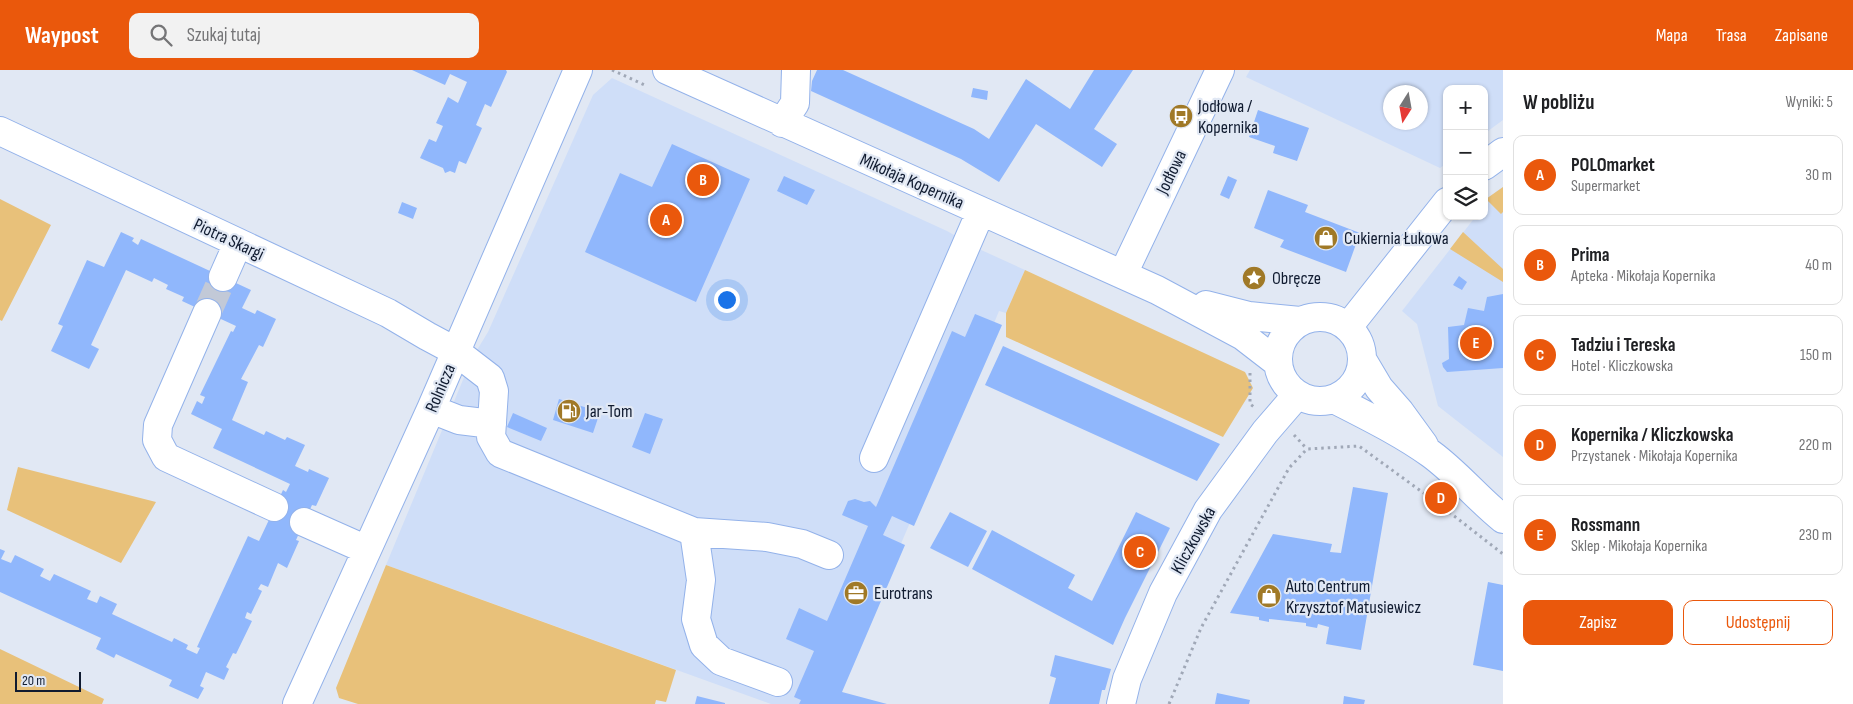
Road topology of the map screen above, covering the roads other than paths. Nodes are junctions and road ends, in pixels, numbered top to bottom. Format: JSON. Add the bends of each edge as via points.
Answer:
{"nodes":[{"id":1,"x":578,"y":70,"type":"edge"},
{"id":2,"x":667,"y":70,"type":"edge"},
{"id":3,"x":796,"y":70,"type":"edge"},
{"id":4,"x":1220,"y":70,"type":"edge"},
{"id":5,"x":782,"y":123,"type":"junction"},
{"id":6,"x":0,"y":131,"type":"edge"},
{"id":7,"x":1503,"y":152,"type":"edge"},
{"id":8,"x":1488,"y":163,"type":"edge"},
{"id":9,"x":1443,"y":207,"type":"edge"},
{"id":10,"x":981,"y":211,"type":"junction"},
{"id":11,"x":238,"y":243,"type":"junction"},
{"id":12,"x":1123,"y":274,"type":"junction"},
{"id":13,"x":223,"y":277,"type":"tunnel mouth"},
{"id":14,"x":1157,"y":290,"type":"junction"},
{"id":15,"x":207,"y":313,"type":"tunnel mouth"},
{"id":16,"x":1300,"y":321,"type":"junction"},
{"id":17,"x":1348,"y":327,"type":"junction"},
{"id":18,"x":455,"y":351,"type":"junction"},
{"id":19,"x":1363,"y":361,"type":"junction"},
{"id":20,"x":1278,"y":363,"type":"junction"},
{"id":21,"x":1298,"y":395,"type":"junction"},
{"id":22,"x":1334,"y":399,"type":"junction"},
{"id":23,"x":431,"y":409,"type":"junction"},
{"id":24,"x":492,"y":424,"type":"junction"},
{"id":25,"x":1431,"y":454,"type":"junction"},
{"id":26,"x":874,"y":458,"type":"dead end"},
{"id":27,"x":274,"y":508,"type":"dead end"},
{"id":28,"x":1503,"y":519,"type":"edge"},
{"id":29,"x":304,"y":522,"type":"dead end"},
{"id":30,"x":694,"y":532,"type":"junction"},
{"id":31,"x":367,"y":550,"type":"junction"},
{"id":32,"x":829,"y":555,"type":"dead end"},
{"id":33,"x":778,"y":682,"type":"dead end"},
{"id":34,"x":306,"y":702,"type":"edge"},
{"id":35,"x":1121,"y":704,"type":"edge"}],
"edges":[{"from":1,"to":18,"type":"street","name":"Rolnicza"},
{"from":2,"to":5,"type":"street","name":"Mikołaja Kopernika"},
{"from":3,"to":5,"type":"street","via":[[795,103]]},
{"from":4,"to":12,"type":"street","name":"Jodłowa"},
{"from":5,"to":10,"type":"street","name":"Mikołaja Kopernika"},
{"from":6,"to":11,"type":"street","name":"Piotra Skargi"},
{"from":7,"to":8,"type":"street"},
{"from":9,"to":17,"type":"street"},
{"from":10,"to":12,"type":"street","name":"Mikołaja Kopernika"},
{"from":10,"to":26,"type":"street"},
{"from":11,"to":13,"type":"street"},
{"from":11,"to":18,"type":"street","name":"Piotra Skargi","via":[[388,313]]},
{"from":12,"to":14,"type":"street","name":"Mikołaja Kopernika"},
{"from":14,"to":16,"type":"street","name":"Mikołaja Kopernika","via":[[1249,316]]},
{"from":14,"to":20,"type":"street","name":"Mikołaja Kopernika","via":[[1243,336]]},
{"from":15,"to":27,"type":"street","via":[[158,425],[157,440],[166,457]]},
{"from":16,"to":17,"type":"street","via":[[1325,317]]},
{"from":16,"to":20,"type":"street","via":[[1282,339]]},
{"from":17,"to":19,"type":"street","via":[[1356,336]]},
{"from":18,"to":23,"type":"street","name":"Rolnicza"},
{"from":18,"to":24,"type":"street","name":"Piotra Skargi","via":[[490,378],[494,390]]},
{"from":19,"to":22,"type":"street","via":[[1354,384]]},
{"from":19,"to":25,"type":"street","via":[[1379,388]]},
{"from":20,"to":21,"type":"street","via":[[1281,376]]},
{"from":21,"to":22,"type":"street","via":[[1309,400]]},
{"from":21,"to":35,"type":"street","name":"Kliczkowska","via":[[1208,510],[1163,593],[1126,679]]},
{"from":22,"to":25,"type":"street"},
{"from":23,"to":24,"type":"street","via":[[459,420]]},
{"from":23,"to":31,"type":"street","name":"Rolnicza"},
{"from":24,"to":30,"type":"street","name":"Piotra Skargi","via":[[491,437],[500,453]]},
{"from":25,"to":28,"type":"street"},
{"from":29,"to":31,"type":"street"},
{"from":30,"to":32,"type":"street","name":"Piotra Skargi","via":[[767,537],[802,544]]},
{"from":30,"to":33,"type":"street","via":[[701,580],[696,619],[704,644],[721,661]]},
{"from":31,"to":34,"type":"street","name":"Rolnicza"}]}
